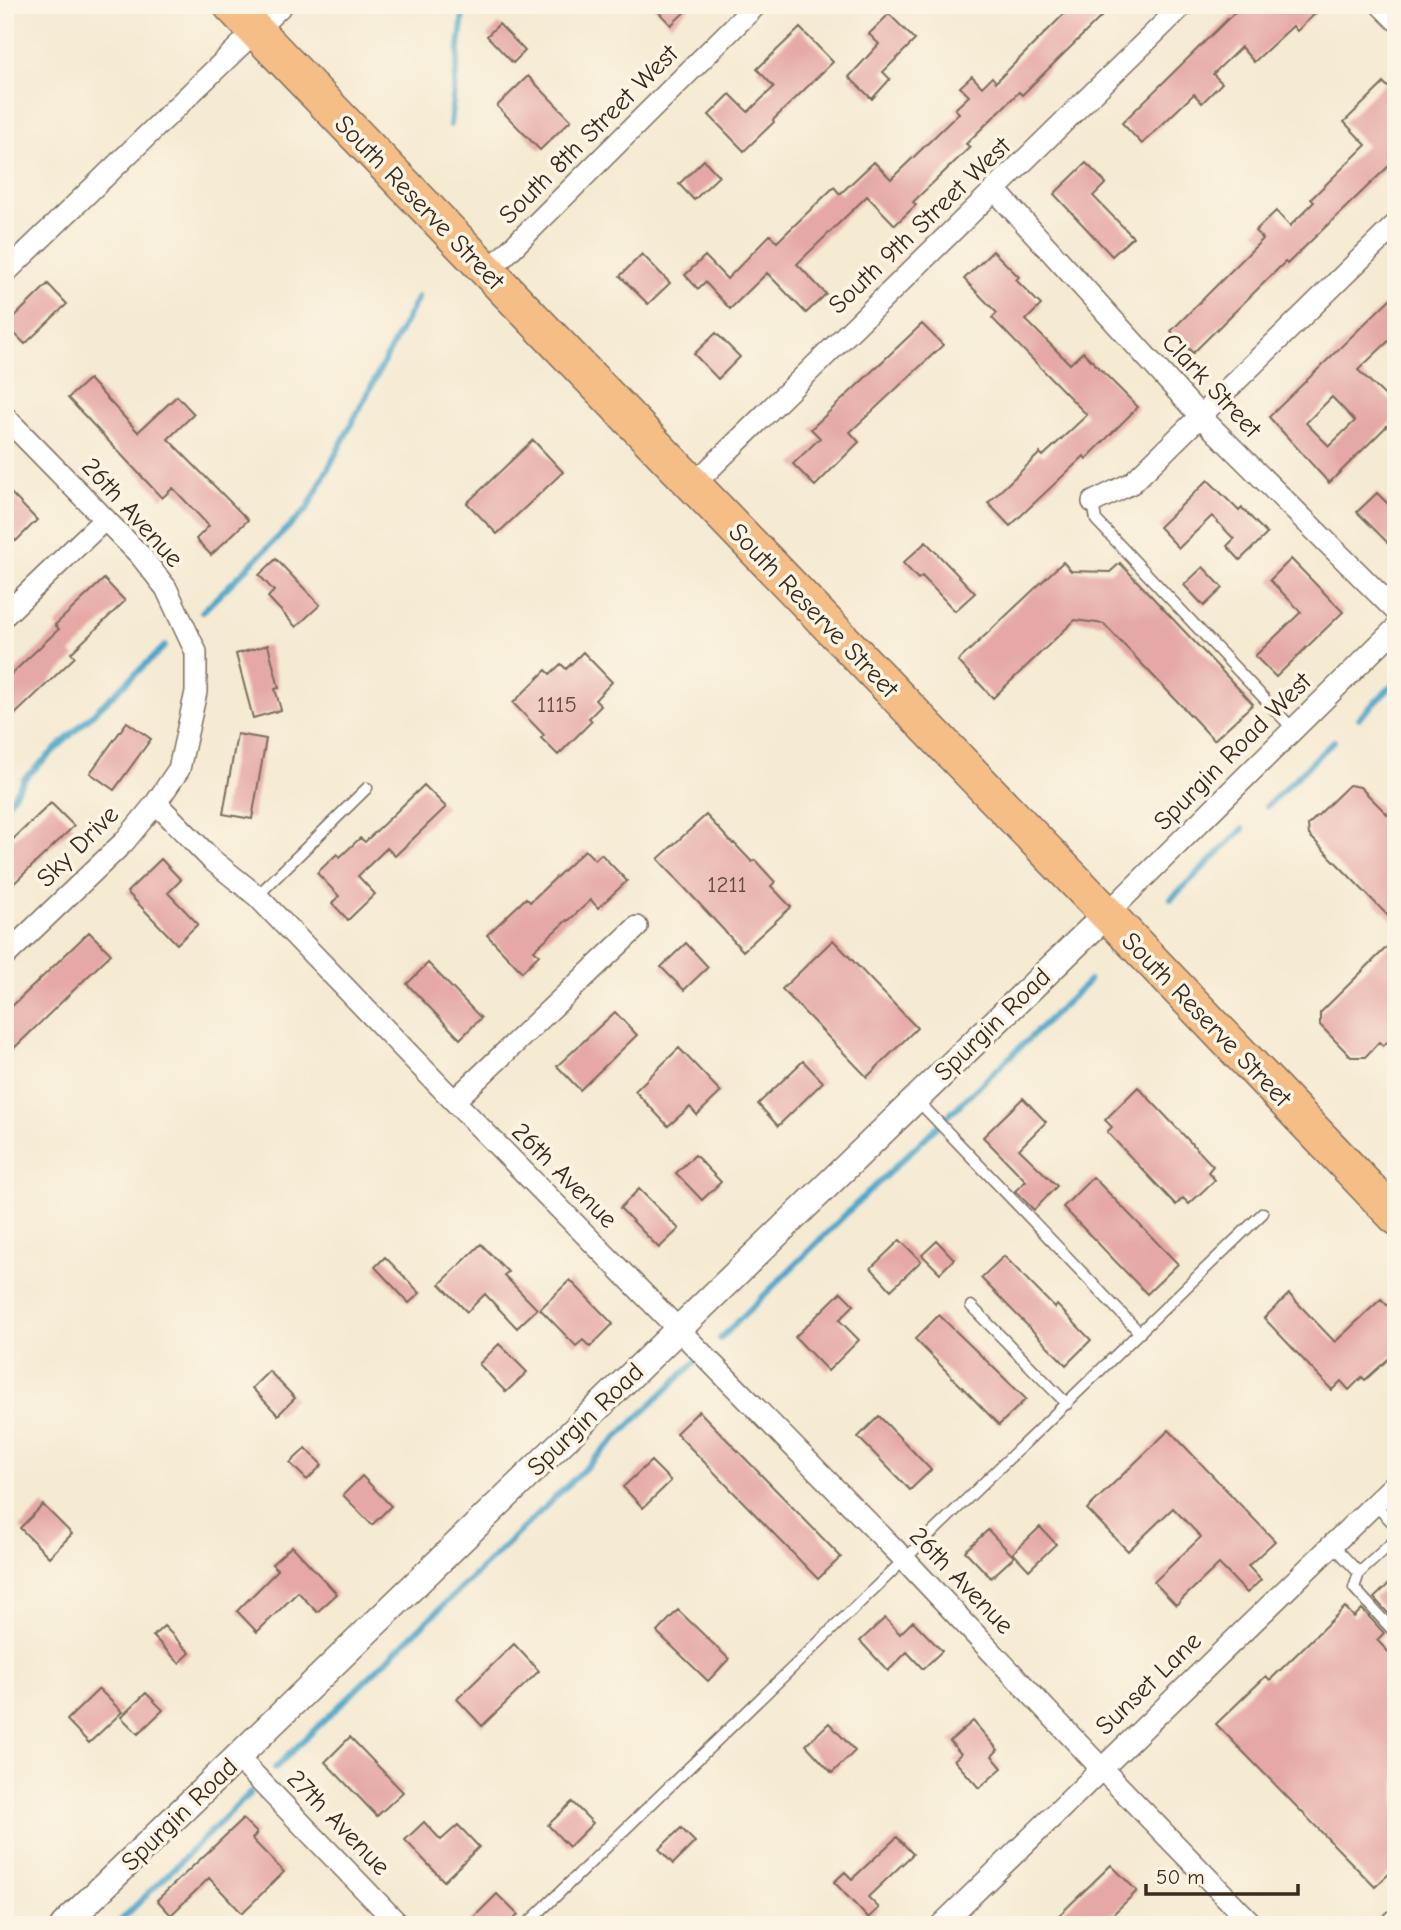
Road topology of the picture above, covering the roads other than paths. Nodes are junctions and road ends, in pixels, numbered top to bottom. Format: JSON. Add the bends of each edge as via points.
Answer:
{"nodes":[{"id":1,"x":231,"y":5,"type":"edge"},
{"id":2,"x":282,"y":5,"type":"edge"},
{"id":3,"x":756,"y":5,"type":"edge"},
{"id":4,"x":1183,"y":5,"type":"edge"},
{"id":5,"x":1381,"y":5,"type":"edge"},
{"id":6,"x":1396,"y":20,"type":"edge"},
{"id":7,"x":255,"y":31,"type":"junction"},
{"id":8,"x":995,"y":190,"type":"junction"},
{"id":9,"x":1396,"y":224,"type":"edge"},
{"id":10,"x":488,"y":272,"type":"junction"},
{"id":11,"x":5,"y":273,"type":"edge"},
{"id":12,"x":1201,"y":416,"type":"junction"},
{"id":13,"x":5,"y":417,"type":"edge"},
{"id":14,"x":693,"y":485,"type":"junction"},
{"id":15,"x":1093,"y":502,"type":"joint"},
{"id":16,"x":105,"y":519,"type":"junction"},
{"id":17,"x":1396,"y":611,"type":"edge"},
{"id":18,"x":5,"y":615,"type":"edge"},
{"id":19,"x":1396,"y":628,"type":"edge"},
{"id":20,"x":1293,"y":729,"type":"junction"},
{"id":21,"x":367,"y":788,"type":"dead end"},
{"id":22,"x":156,"y":803,"type":"junction"},
{"id":23,"x":257,"y":896,"type":"junction"},
{"id":24,"x":1107,"y":914,"type":"junction"},
{"id":25,"x":637,"y":927,"type":"dead end"},
{"id":26,"x":5,"y":956,"type":"edge"},
{"id":27,"x":915,"y":1098,"type":"junction"},
{"id":28,"x":454,"y":1101,"type":"junction"},
{"id":29,"x":1263,"y":1213,"type":"dead end"},
{"id":30,"x":1396,"y":1217,"type":"edge"},
{"id":31,"x":971,"y":1306,"type":"dead end"},
{"id":32,"x":678,"y":1329,"type":"junction"},
{"id":33,"x":1140,"y":1333,"type":"junction"},
{"id":34,"x":1067,"y":1404,"type":"junction"},
{"id":35,"x":1396,"y":1483,"type":"edge"},
{"id":36,"x":1374,"y":1504,"type":"junction"},
{"id":37,"x":1396,"y":1526,"type":"edge"},
{"id":38,"x":1396,"y":1539,"type":"edge"},
{"id":39,"x":1332,"y":1544,"type":"junction"},
{"id":40,"x":905,"y":1560,"type":"junction"},
{"id":41,"x":1359,"y":1573,"type":"junction"},
{"id":42,"x":1396,"y":1634,"type":"edge"},
{"id":43,"x":238,"y":1758,"type":"junction"},
{"id":44,"x":1101,"y":1768,"type":"junction"},
{"id":45,"x":1396,"y":1919,"type":"edge"},
{"id":46,"x":64,"y":1925,"type":"edge"},
{"id":47,"x":399,"y":1925,"type":"edge"},
{"id":48,"x":526,"y":1925,"type":"edge"},
{"id":49,"x":941,"y":1925,"type":"edge"},
{"id":50,"x":1253,"y":1925,"type":"edge"},
{"id":51,"x":1390,"y":1925,"type":"edge"}],
"edges":[{"from":1,"to":7,"type":"highway","name":"South Reserve Street"},
{"from":2,"to":7,"type":"street"},
{"from":3,"to":10,"type":"street","name":"South 8th Street West"},
{"from":4,"to":8,"type":"street","name":"South 9th Street West"},
{"from":5,"to":6,"type":"street"},
{"from":7,"to":10,"type":"highway","name":"South Reserve Street"},
{"from":7,"to":11,"type":"street"},
{"from":8,"to":12,"type":"street","name":"Clark Street"},
{"from":8,"to":14,"type":"street","name":"South 9th Street West"},
{"from":9,"to":12,"type":"street"},
{"from":10,"to":14,"type":"highway","name":"South Reserve Street"},
{"from":12,"to":15,"type":"street","via":[[1132,483]]},
{"from":12,"to":17,"type":"street","name":"Clark Street"},
{"from":13,"to":16,"type":"street","name":"26th Avenue"},
{"from":14,"to":24,"type":"highway","name":"South Reserve Street"},
{"from":15,"to":20,"type":"lane","via":[[1096,520]]},
{"from":16,"to":18,"type":"street"},
{"from":16,"to":22,"type":"street","name":"26th Avenue","via":[[166,588],[196,652],[196,692],[180,769]]},
{"from":19,"to":20,"type":"street","name":"Spurgin Road West"},
{"from":20,"to":24,"type":"street","name":"Spurgin Road West"},
{"from":21,"to":23,"type":"lane"},
{"from":22,"to":23,"type":"street","name":"26th Avenue","via":[[212,860]]},
{"from":22,"to":26,"type":"street","name":"Sky Drive","via":[[124,842]]},
{"from":23,"to":28,"type":"street","name":"26th Avenue"},
{"from":24,"to":27,"type":"street","name":"Spurgin Road"},
{"from":24,"to":30,"type":"highway","name":"South Reserve Street"},
{"from":25,"to":28,"type":"street"},
{"from":27,"to":32,"type":"street","name":"Spurgin Road"},
{"from":27,"to":33,"type":"lane"},
{"from":28,"to":32,"type":"street","name":"26th Avenue"},
{"from":29,"to":33,"type":"lane"},
{"from":31,"to":34,"type":"lane"},
{"from":32,"to":40,"type":"street","name":"26th Avenue"},
{"from":32,"to":43,"type":"street","name":"Spurgin Road"},
{"from":33,"to":34,"type":"lane"},
{"from":34,"to":40,"type":"lane"},
{"from":35,"to":36,"type":"street","name":"Sunset Lane"},
{"from":36,"to":37,"type":"lane"},
{"from":36,"to":39,"type":"street","name":"Sunset Lane"},
{"from":38,"to":41,"type":"lane"},
{"from":39,"to":41,"type":"lane"},
{"from":39,"to":44,"type":"street","name":"Sunset Lane"},
{"from":40,"to":44,"type":"street","name":"26th Avenue"},
{"from":40,"to":48,"type":"lane"},
{"from":41,"to":42,"type":"lane","via":[[1354,1588]]},
{"from":43,"to":46,"type":"street","name":"Spurgin Road"},
{"from":43,"to":47,"type":"street","name":"27th Avenue"},
{"from":44,"to":49,"type":"street","name":"Sunset Lane"},
{"from":44,"to":50,"type":"street","name":"26th Avenue"},
{"from":45,"to":51,"type":"street"}]}
